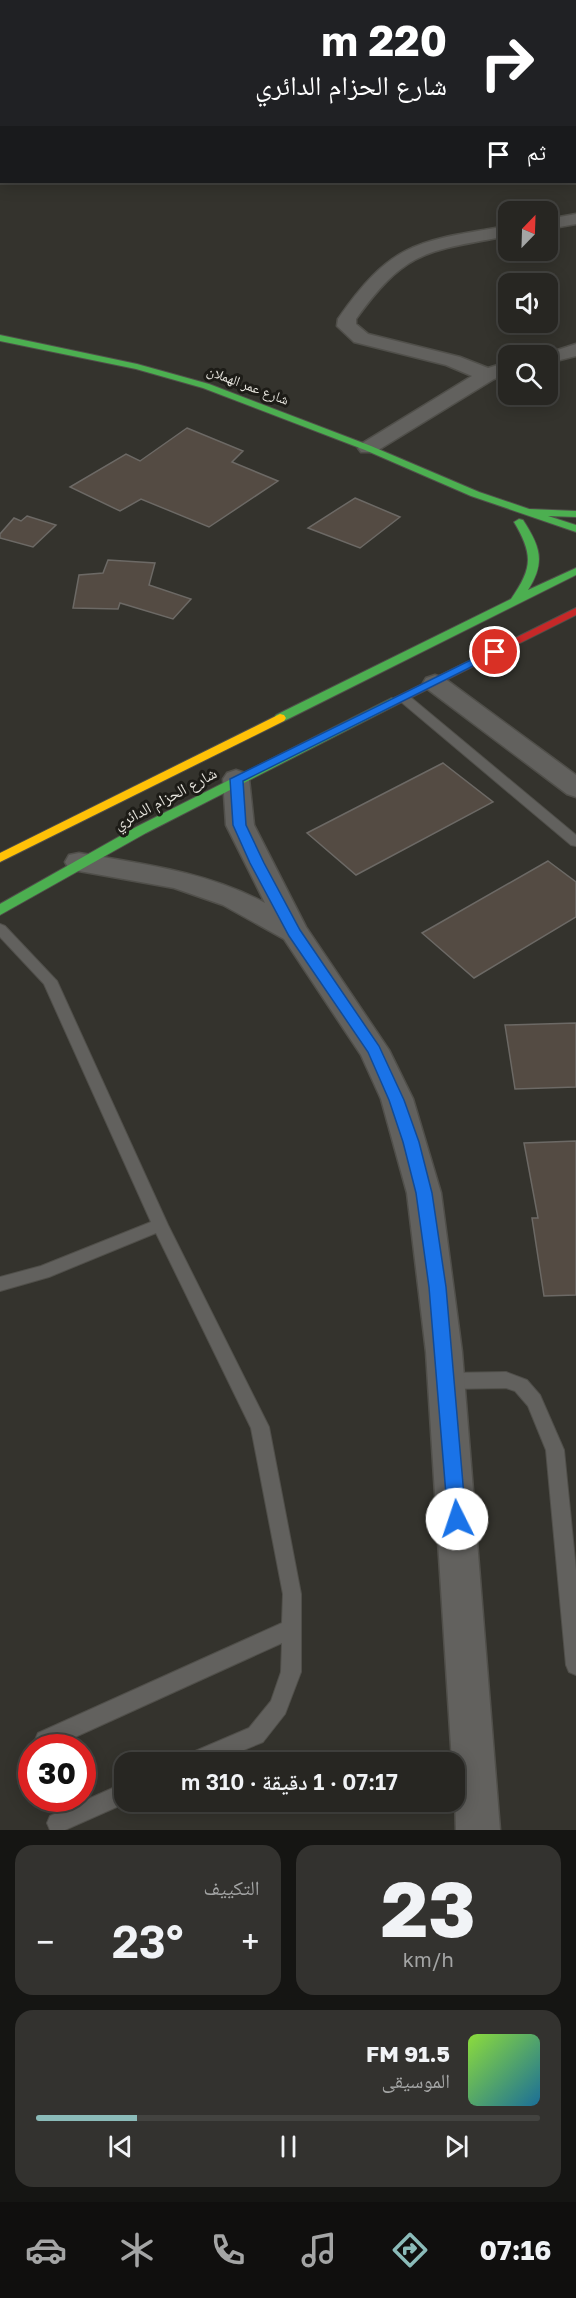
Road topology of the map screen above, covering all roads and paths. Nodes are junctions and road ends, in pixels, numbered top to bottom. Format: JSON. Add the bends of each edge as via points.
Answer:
{"nodes":[{"id":1,"x":576,"y":219,"type":"edge"},
{"id":2,"x":558,"y":222,"type":"edge"},
{"id":3,"x":498,"y":233,"type":"edge"},
{"id":4,"x":0,"y":338,"type":"edge"},
{"id":5,"x":576,"y":350,"type":"edge"},
{"id":6,"x":558,"y":354,"type":"edge"},
{"id":7,"x":498,"y":371,"type":"edge"},
{"id":8,"x":487,"y":375,"type":"junction"},
{"id":9,"x":368,"y":448,"type":"junction"},
{"id":10,"x":475,"y":494,"type":"junction"},
{"id":11,"x":531,"y":512,"type":"junction"},
{"id":12,"x":576,"y":514,"type":"edge"},
{"id":13,"x":519,"y":522,"type":"junction"},
{"id":14,"x":576,"y":530,"type":"edge"},
{"id":15,"x":545,"y":535,"type":"dead end"},
{"id":16,"x":576,"y":571,"type":"edge"},
{"id":17,"x":516,"y":600,"type":"junction"},
{"id":18,"x":576,"y":611,"type":"edge"},
{"id":19,"x":435,"y":683,"type":"junction"},
{"id":20,"x":404,"y":698,"type":"junction"},
{"id":21,"x":237,"y":779,"type":"junction"},
{"id":22,"x":576,"y":788,"type":"edge"},
{"id":23,"x":576,"y":842,"type":"edge"},
{"id":24,"x":0,"y":858,"type":"edge"},
{"id":25,"x":79,"y":862,"type":"junction"},
{"id":26,"x":0,"y":910,"type":"edge"},
{"id":27,"x":0,"y":929,"type":"edge"},
{"id":28,"x":294,"y":932,"type":"junction"},
{"id":29,"x":160,"y":1225,"type":"junction"},
{"id":30,"x":0,"y":1284,"type":"edge"},
{"id":31,"x":447,"y":1381,"type":"junction"},
{"id":32,"x":293,"y":1628,"type":"junction"},
{"id":33,"x":576,"y":1665,"type":"edge"},
{"id":34,"x":58,"y":1734,"type":"edge"},
{"id":35,"x":216,"y":1752,"type":"edge"},
{"id":36,"x":114,"y":1797,"type":"edge"},
{"id":37,"x":57,"y":1823,"type":"dead end"},
{"id":38,"x":478,"y":1830,"type":"edge"}],
"edges":[{"from":1,"to":2,"type":"street"},
{"from":3,"to":8,"type":"street","via":[[444,244],[407,257],[382,274],[346,319],[346,326],[361,338],[453,361]]},
{"from":4,"to":9,"type":"main road","name":"شارع عمر الهملان","via":[[183,379]]},
{"from":5,"to":6,"type":"street"},
{"from":7,"to":8,"type":"street"},
{"from":8,"to":9,"type":"street"},
{"from":9,"to":10,"type":"main road","name":"شارع عمر الهملان"},
{"from":10,"to":11,"type":"main road","name":"شارع عمر الهملان"},
{"from":10,"to":13,"type":"main road","name":"شارع عمر الهملان"},
{"from":11,"to":12,"type":"main road"},
{"from":11,"to":14,"type":"main road","name":"شارع عمر الهملان"},
{"from":13,"to":15,"type":"main road","name":"شارع عمر الهملان"},
{"from":13,"to":17,"type":"main road","via":[[533,542],[538,561],[533,577]]},
{"from":16,"to":17,"type":"main road","name":"شارع الحزام الدائري"},
{"from":17,"to":24,"type":"main road","name":"شارع الحزام الدائري"},
{"from":18,"to":19,"type":"main road","name":"شارع الحزام الدائري"},
{"from":19,"to":20,"type":"main road","name":"شارع الحزام الدائري"},
{"from":19,"to":22,"type":"street"},
{"from":20,"to":21,"type":"main road","name":"شارع الحزام الدائري"},
{"from":20,"to":23,"type":"lane"},
{"from":21,"to":25,"type":"main road","name":"شارع الحزام الدائري"},
{"from":21,"to":28,"type":"street","via":[[240,825]]},
{"from":25,"to":26,"type":"main road","name":"شارع الحزام الدائري"},
{"from":25,"to":28,"type":"street","via":[[199,886],[233,898]]},
{"from":27,"to":29,"type":"lane","via":[[50,981]]},
{"from":28,"to":31,"type":"street","via":[[374,1050],[400,1110],[424,1193]]},
{"from":29,"to":30,"type":"lane","via":[[43,1272]]},
{"from":29,"to":32,"type":"lane","via":[[260,1427],[292,1594]]},
{"from":31,"to":33,"type":"lane","via":[[506,1380],[521,1385],[534,1401],[555,1450]]},
{"from":31,"to":38,"type":"street"},
{"from":32,"to":34,"type":"lane"},
{"from":32,"to":35,"type":"lane","via":[[291,1672],[278,1707],[256,1735]]},
{"from":36,"to":37,"type":"lane"}]}
